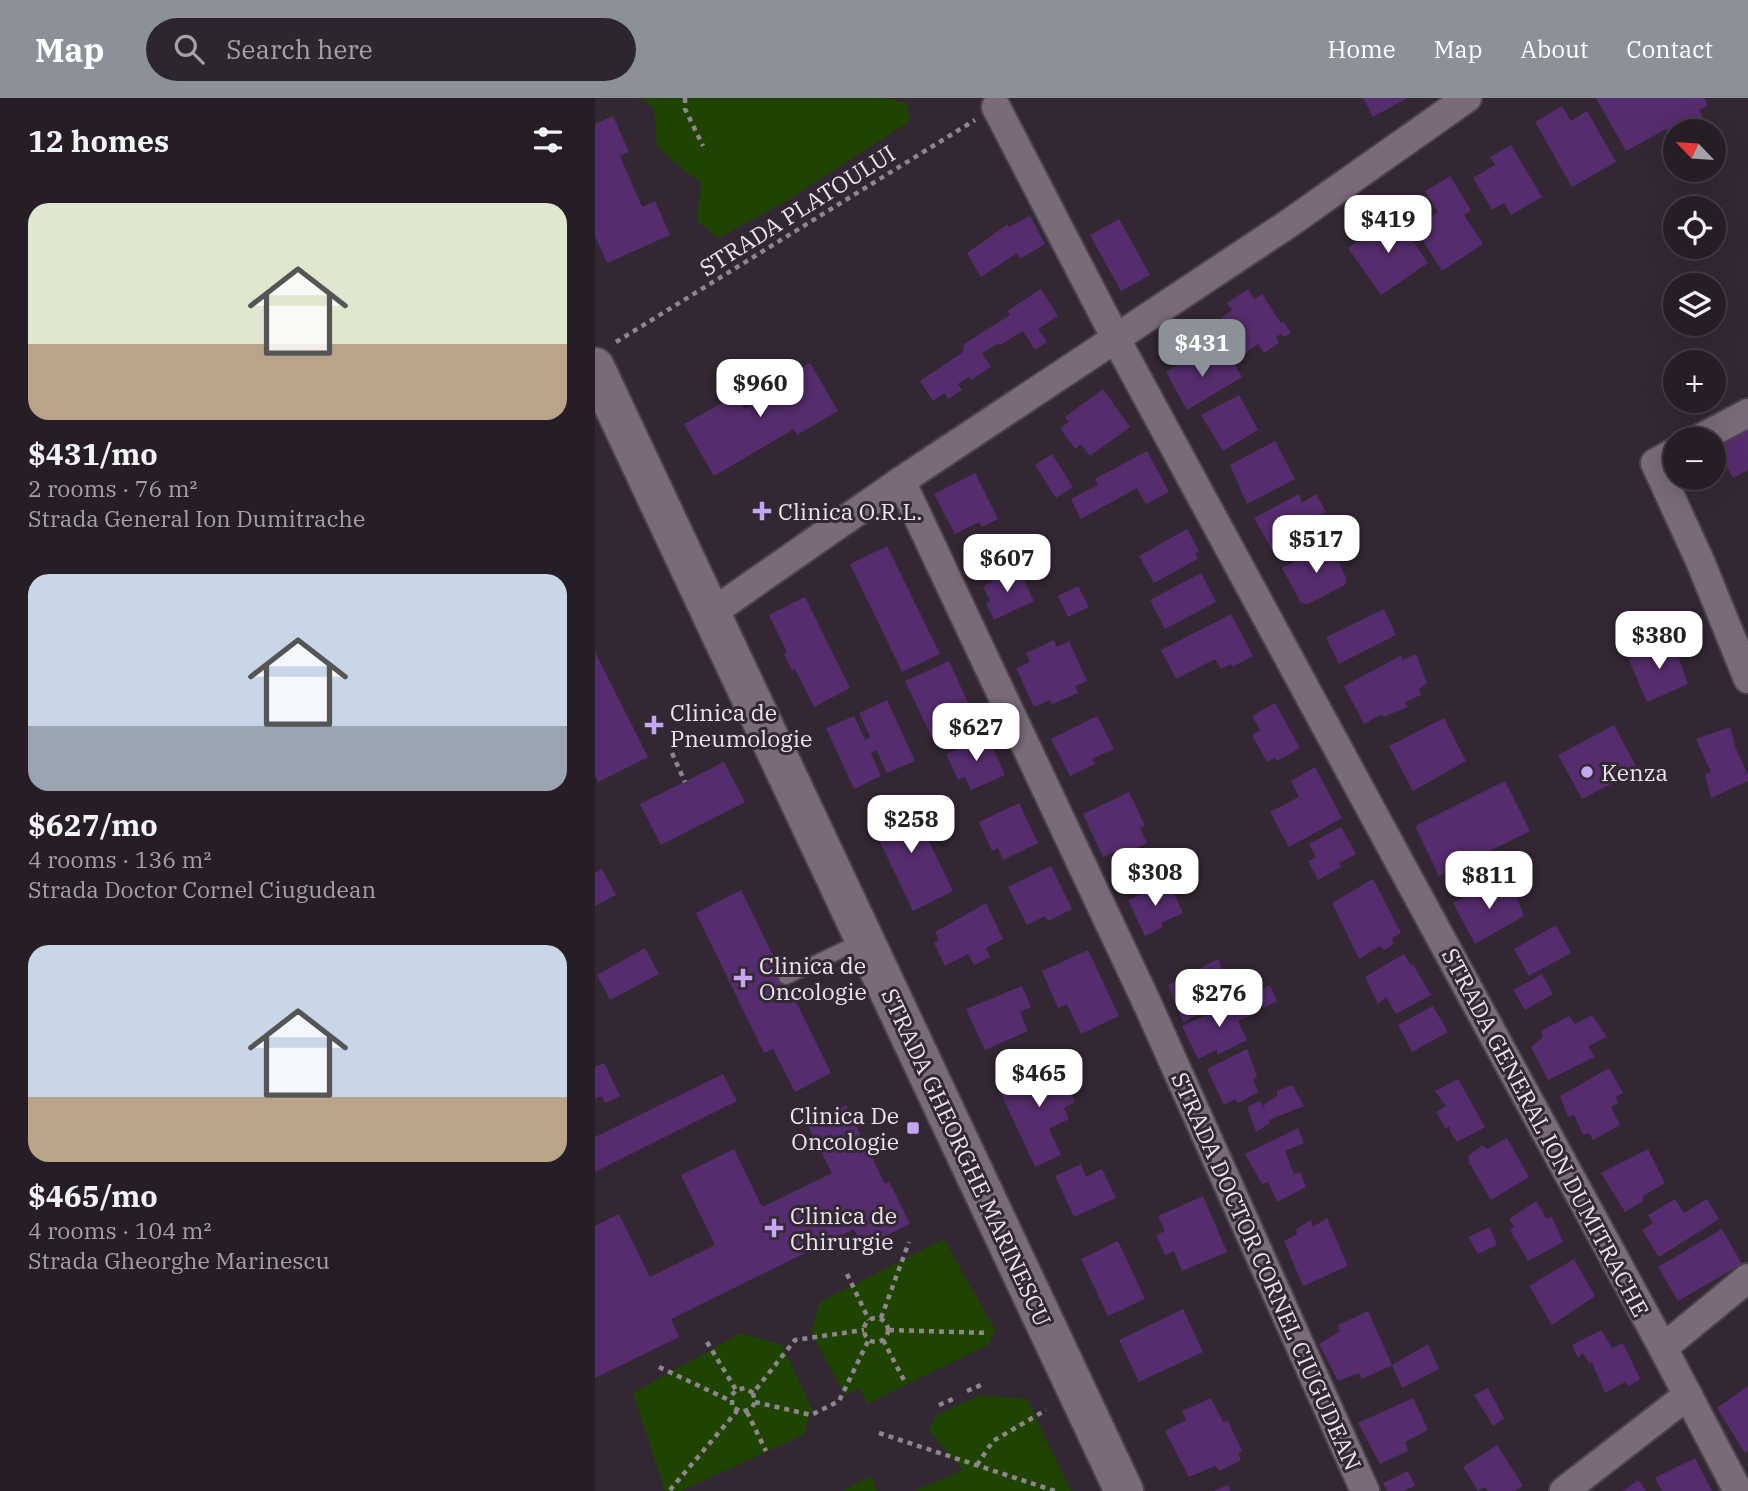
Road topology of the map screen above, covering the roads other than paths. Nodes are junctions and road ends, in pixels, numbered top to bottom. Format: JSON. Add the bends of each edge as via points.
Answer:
{"nodes":[{"id":1,"x":1467,"y":98,"type":"edge"},
{"id":2,"x":996,"y":107,"type":"road end"},
{"id":3,"x":1116,"y":339,"type":"junction"},
{"id":4,"x":605,"y":355,"type":"edge"},
{"id":5,"x":1748,"y":413,"type":"edge"},
{"id":6,"x":1722,"y":427,"type":"edge"},
{"id":7,"x":1663,"y":459,"type":"edge"},
{"id":8,"x":1663,"y":480,"type":"edge"},
{"id":9,"x":901,"y":481,"type":"junction"},
{"id":10,"x":1667,"y":490,"type":"edge"},
{"id":11,"x":710,"y":614,"type":"junction"},
{"id":12,"x":1748,"y":679,"type":"edge"},
{"id":13,"x":865,"y":940,"type":"junction"},
{"id":14,"x":786,"y":977,"type":"dead end"},
{"id":15,"x":1748,"y":1278,"type":"edge"},
{"id":16,"x":1663,"y":1349,"type":"junction"},
{"id":17,"x":1688,"y":1395,"type":"junction"},
{"id":18,"x":1124,"y":1491,"type":"edge"},
{"id":19,"x":1366,"y":1491,"type":"edge"},
{"id":20,"x":1564,"y":1491,"type":"edge"},
{"id":21,"x":1738,"y":1491,"type":"edge"}],
"edges":[{"from":1,"to":3,"type":"street"},
{"from":2,"to":3,"type":"street","name":"STRADA GENERAL ION DUMITRACHE"},
{"from":3,"to":9,"type":"street"},
{"from":3,"to":16,"type":"street","name":"STRADA GENERAL ION DUMITRACHE"},
{"from":4,"to":11,"type":"main road","name":"STRADA GHEORGHE MARINESCU"},
{"from":5,"to":6,"type":"street"},
{"from":7,"to":8,"type":"street","via":[[1655,463]]},
{"from":9,"to":11,"type":"street"},
{"from":9,"to":19,"type":"street","name":"STRADA DOCTOR CORNEL CIUGUDEAN","via":[[1147,1003]]},
{"from":10,"to":12,"type":"street"},
{"from":11,"to":13,"type":"main road","name":"STRADA GHEORGHE MARINESCU"},
{"from":13,"to":14,"type":"lane"},
{"from":13,"to":18,"type":"main road","name":"STRADA GHEORGHE MARINESCU"},
{"from":15,"to":16,"type":"street"},
{"from":16,"to":17,"type":"street","name":"STRADA GENERAL ION DUMITRACHE"},
{"from":17,"to":20,"type":"street"},
{"from":17,"to":21,"type":"street","name":"STRADA GENERAL ION DUMITRACHE"}]}
